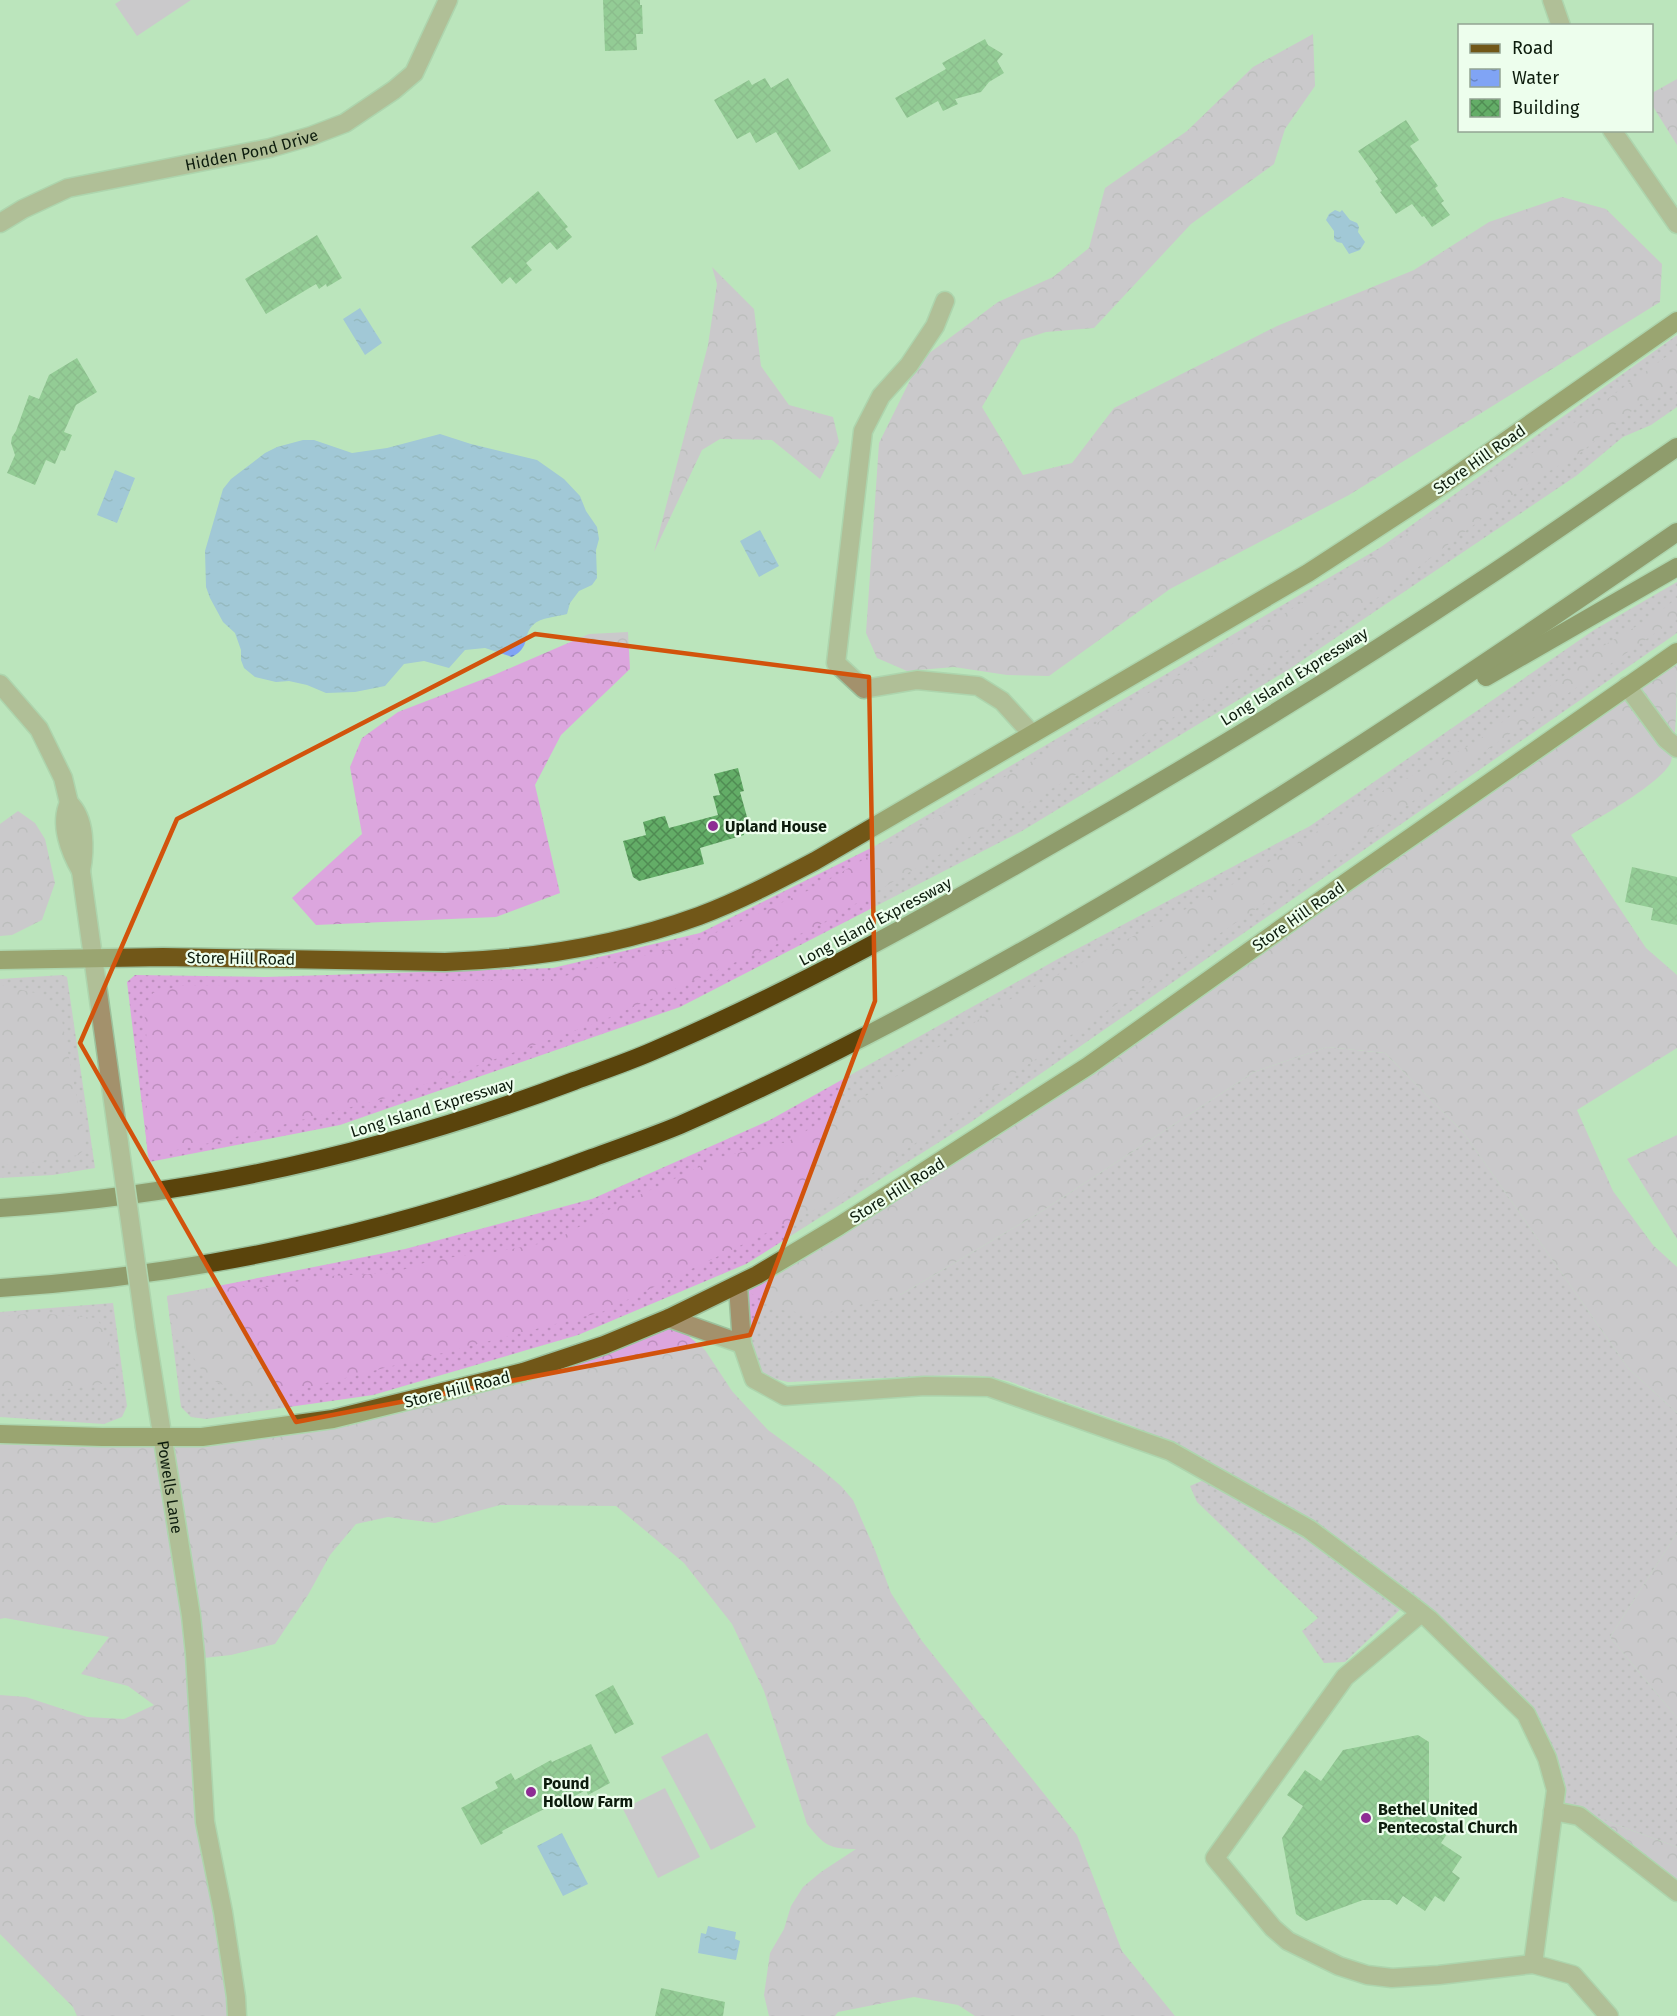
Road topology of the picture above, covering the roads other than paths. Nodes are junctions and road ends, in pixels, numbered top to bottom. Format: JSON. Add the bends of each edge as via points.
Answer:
{"nodes":[{"id":1,"x":448,"y":0,"type":"edge"},
{"id":2,"x":1552,"y":0,"type":"edge"},
{"id":3,"x":1560,"y":24,"type":"edge"},
{"id":4,"x":1613,"y":132,"type":"edge"},
{"id":5,"x":0,"y":223,"type":"edge"},
{"id":6,"x":1677,"y":224,"type":"edge"},
{"id":7,"x":945,"y":301,"type":"dead end"},
{"id":8,"x":1677,"y":321,"type":"edge"},
{"id":9,"x":1677,"y":447,"type":"edge"},
{"id":10,"x":1677,"y":532,"type":"edge"},
{"id":11,"x":1677,"y":567,"type":"edge"},
{"id":12,"x":1677,"y":652,"type":"edge"},
{"id":13,"x":0,"y":684,"type":"edge"},
{"id":14,"x":1627,"y":686,"type":"junction"},
{"id":15,"x":1032,"y":735,"type":"junction"},
{"id":16,"x":1677,"y":748,"type":"edge"},
{"id":17,"x":1315,"y":775,"type":"junction"},
{"id":18,"x":94,"y":957,"type":"junction"},
{"id":19,"x":0,"y":960,"type":"edge"},
{"id":20,"x":0,"y":1208,"type":"edge"},
{"id":21,"x":738,"y":1286,"type":"junction"},
{"id":22,"x":0,"y":1288,"type":"edge"},
{"id":23,"x":669,"y":1318,"type":"junction"},
{"id":24,"x":742,"y":1344,"type":"junction"},
{"id":25,"x":0,"y":1434,"type":"edge"},
{"id":26,"x":161,"y":1437,"type":"junction"},
{"id":27,"x":1421,"y":1613,"type":"junction"},
{"id":28,"x":1553,"y":1811,"type":"junction"},
{"id":29,"x":1677,"y":1892,"type":"edge"},
{"id":30,"x":1533,"y":1964,"type":"junction"},
{"id":31,"x":237,"y":2016,"type":"edge"},
{"id":32,"x":1609,"y":2016,"type":"edge"}],
"edges":[{"from":1,"to":5,"type":"street","name":"Hidden Pond Drive","via":[[414,73],[345,123],[270,148],[68,188]]},
{"from":2,"to":3,"type":"street"},
{"from":4,"to":6,"type":"street"},
{"from":7,"to":15,"type":"street","via":[[935,326],[909,365],[881,396],[863,431],[836,663],[864,689],[917,680],[978,686],[1002,701]]},
{"from":8,"to":15,"type":"main road","name":"Store Hill Road","via":[[1434,491],[1308,573]]},
{"from":9,"to":20,"type":"highway","name":"Long Island Expressway","via":[[1483,580],[1113,810],[795,986],[651,1053],[513,1105],[389,1143],[265,1173],[141,1195]]},
{"from":10,"to":17,"type":"highway"},
{"from":11,"to":17,"type":"highway"},
{"from":12,"to":14,"type":"main road","name":"Store Hill Road"},
{"from":13,"to":18,"type":"street","via":[[39,729],[63,778],[69,803],[78,811],[85,851],[81,871]]},
{"from":14,"to":16,"type":"street"},
{"from":14,"to":21,"type":"main road","name":"Store Hill Road","via":[[1088,1066]]},
{"from":15,"to":18,"type":"main road","name":"Store Hill Road","via":[[777,881],[700,915],[620,940],[556,954],[485,961]]},
{"from":17,"to":22,"type":"highway","via":[[1149,878],[989,970],[826,1057],[676,1126],[534,1180],[406,1220],[277,1251],[147,1274]]},
{"from":18,"to":19,"type":"main road","name":"Store Hill Road"},
{"from":18,"to":26,"type":"street","name":"Powells Lane","bridge":true},
{"from":21,"to":23,"type":"main road","name":"Store Hill Road"},
{"from":21,"to":24,"type":"street"},
{"from":23,"to":24,"type":"street"},
{"from":23,"to":26,"type":"main road","name":"Store Hill Road","via":[[523,1372],[333,1419],[202,1437]]},
{"from":24,"to":27,"type":"street","via":[[754,1379],[785,1396],[925,1386],[989,1387],[1170,1451],[1309,1529]]},
{"from":25,"to":26,"type":"main road","name":"Store Hill Road"},
{"from":26,"to":31,"type":"street","name":"Powells Lane","via":[[195,1654],[204,1822],[223,1912]]},
{"from":27,"to":28,"type":"street","via":[[1526,1714],[1547,1758],[1556,1790]]},
{"from":27,"to":30,"type":"street","via":[[1345,1677],[1215,1858],[1288,1941],[1340,1966],[1392,1978]]},
{"from":28,"to":29,"type":"street","via":[[1580,1816]]},
{"from":28,"to":30,"type":"street"},
{"from":30,"to":32,"type":"street","via":[[1573,1975]]}]}
